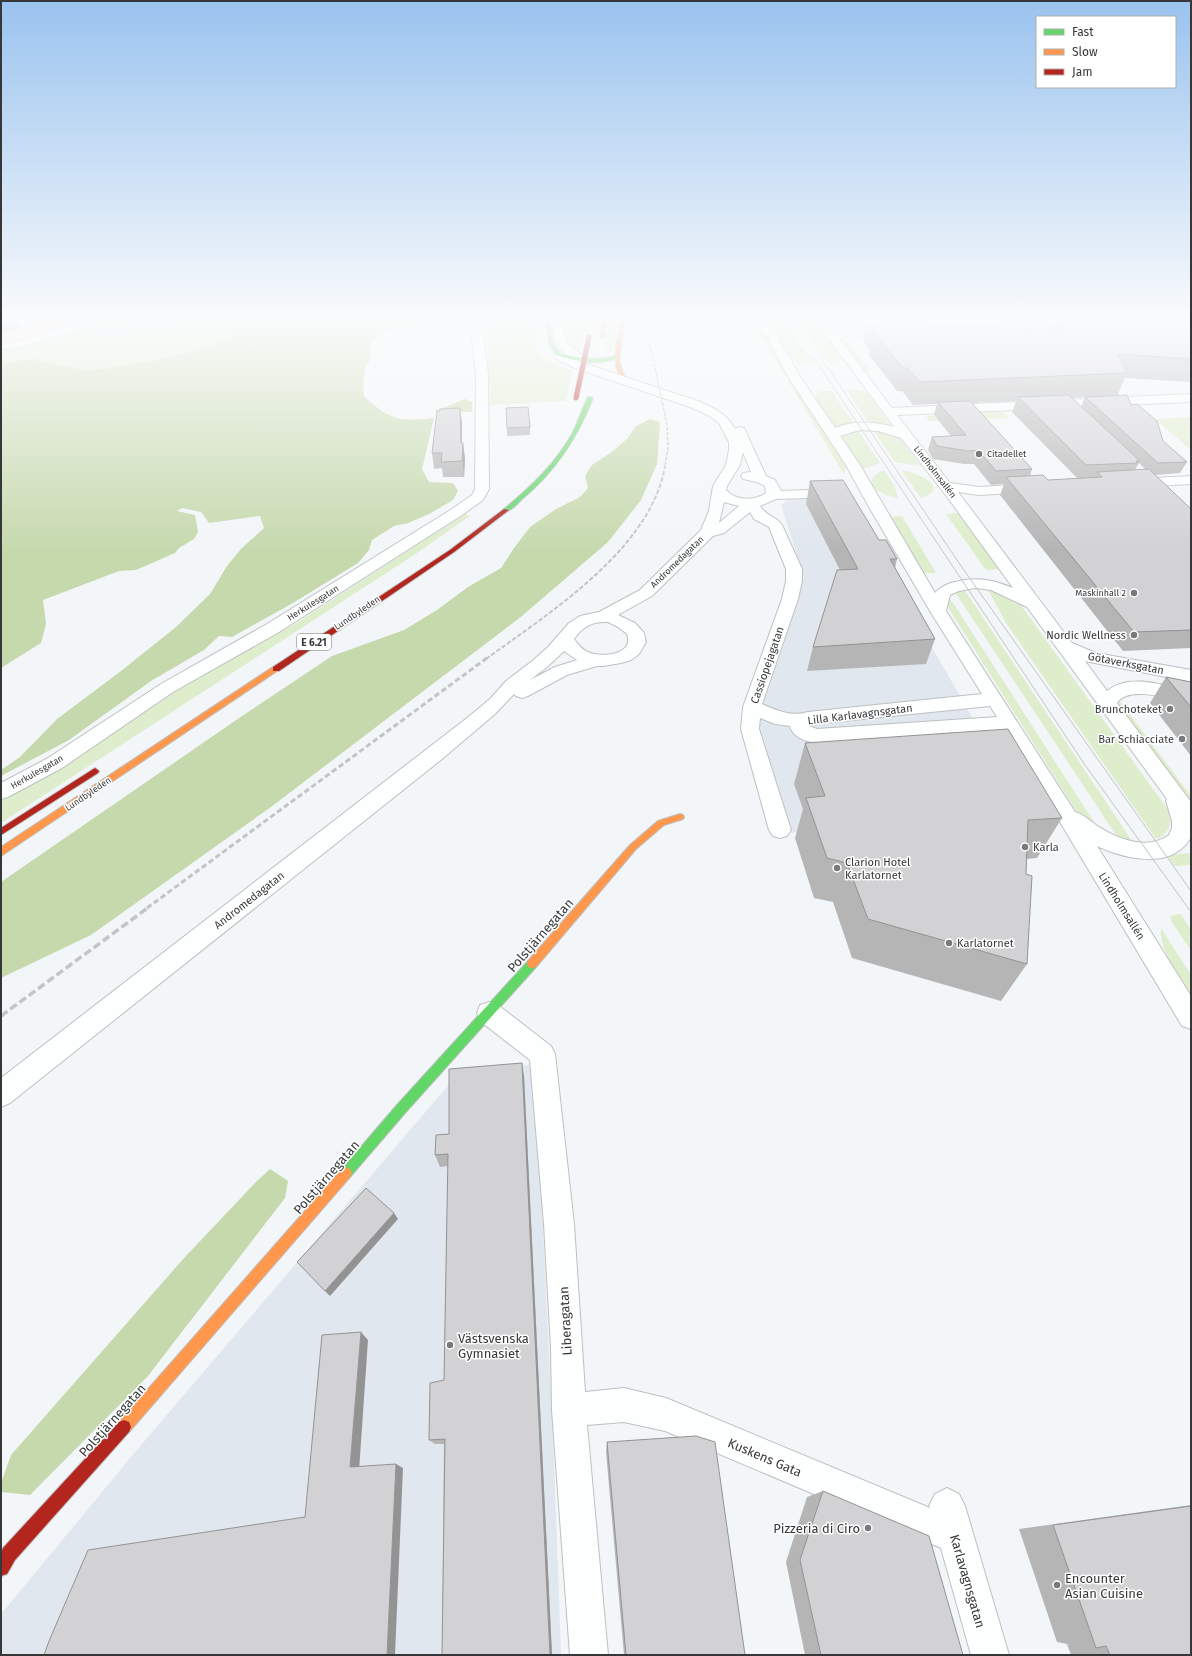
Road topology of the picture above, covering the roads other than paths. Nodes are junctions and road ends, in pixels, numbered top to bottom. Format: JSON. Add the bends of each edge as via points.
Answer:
{"nodes":[{"id":1,"x":482,"y":397,"type":"edge"},
{"id":2,"x":576,"y":397,"type":"edge"},
{"id":3,"x":590,"y":397,"type":"edge"},
{"id":4,"x":674,"y":397,"type":"edge"},
{"id":5,"x":689,"y":397,"type":"edge"},
{"id":6,"x":809,"y":397,"type":"edge"},
{"id":7,"x":879,"y":397,"type":"edge"},
{"id":8,"x":1191,"y":398,"type":"edge"},
{"id":9,"x":1067,"y":404,"type":"junction"},
{"id":10,"x":886,"y":407,"type":"junction"},
{"id":11,"x":573,"y":410,"type":"dead end"},
{"id":12,"x":1080,"y":416,"type":"edge"},
{"id":13,"x":872,"y":425,"type":"junction"},
{"id":14,"x":833,"y":434,"type":"junction"},
{"id":15,"x":906,"y":435,"type":"junction"},
{"id":16,"x":743,"y":452,"type":"junction"},
{"id":17,"x":1139,"y":472,"type":"edge"},
{"id":18,"x":763,"y":479,"type":"junction"},
{"id":19,"x":1191,"y":480,"type":"edge"},
{"id":20,"x":1150,"y":482,"type":"junction"},
{"id":21,"x":1119,"y":484,"type":"edge"},
{"id":22,"x":722,"y":485,"type":"junction"},
{"id":23,"x":853,"y":487,"type":"junction"},
{"id":24,"x":1044,"y":488,"type":"edge"},
{"id":25,"x":949,"y":491,"type":"junction"},
{"id":26,"x":772,"y":496,"type":"junction"},
{"id":27,"x":1165,"y":497,"type":"edge"},
{"id":28,"x":749,"y":503,"type":"junction"},
{"id":29,"x":774,"y":525,"type":"junction"},
{"id":30,"x":708,"y":532,"type":"junction"},
{"id":31,"x":646,"y":593,"type":"junction"},
{"id":32,"x":1034,"y":607,"type":"junction"},
{"id":33,"x":938,"y":612,"type":"junction"},
{"id":34,"x":602,"y":617,"type":"junction"},
{"id":35,"x":634,"y":631,"type":"junction"},
{"id":36,"x":566,"y":639,"type":"junction"},
{"id":37,"x":1062,"y":645,"type":"junction"},
{"id":38,"x":596,"y":660,"type":"junction"},
{"id":39,"x":1191,"y":676,"type":"edge"},
{"id":40,"x":1191,"y":698,"type":"edge"},
{"id":41,"x":995,"y":699,"type":"junction"},
{"id":42,"x":496,"y":703,"type":"junction"},
{"id":43,"x":1107,"y":705,"type":"junction"},
{"id":44,"x":752,"y":707,"type":"junction"},
{"id":45,"x":853,"y":721,"type":"junction"},
{"id":46,"x":1010,"y":723,"type":"junction"},
{"id":47,"x":105,"y":764,"type":"dead end"},
{"id":48,"x":1169,"y":788,"type":"junction"},
{"id":49,"x":1,"y":792,"type":"edge"},
{"id":50,"x":1053,"y":794,"type":"junction"},
{"id":51,"x":680,"y":817,"type":"dead end"},
{"id":52,"x":1191,"y":817,"type":"edge"},
{"id":53,"x":780,"y":830,"type":"dead end"},
{"id":54,"x":1,"y":832,"type":"edge"},
{"id":55,"x":1,"y":852,"type":"edge"},
{"id":56,"x":489,"y":1013,"type":"junction"},
{"id":57,"x":1191,"y":1018,"type":"edge"},
{"id":58,"x":1,"y":1094,"type":"edge"},
{"id":59,"x":568,"y":1410,"type":"junction"},
{"id":60,"x":951,"y":1521,"type":"joint"},
{"id":61,"x":1,"y":1568,"type":"edge"},
{"id":62,"x":589,"y":1655,"type":"edge"},
{"id":63,"x":990,"y":1655,"type":"edge"}],
"edges":[{"from":1,"to":49,"type":"street","name":"Herkulesgatan","via":[[482,489],[478,497],[273,628],[167,688],[55,762]]},
{"from":2,"to":11,"type":"main road","bridge":true},
{"from":3,"to":55,"type":"main road","name":"Lundbyleden","number":"E 6.21","via":[[579,430],[563,455],[523,497],[492,522]]},
{"from":4,"to":16,"type":"street","name":"Cassiopejagatan","via":[[712,412],[724,421]]},
{"from":5,"to":16,"type":"street","name":"Cassiopejagatan","via":[[709,404],[737,423]]},
{"from":6,"to":14,"type":"street","name":"Lindholmsallén"},
{"from":7,"to":10,"type":"street","name":"Lindholmsallén"},
{"from":8,"to":9,"type":"street"},
{"from":9,"to":10,"type":"street"},
{"from":9,"to":12,"type":"street"},
{"from":10,"to":13,"type":"street","via":[[885,417]]},
{"from":10,"to":15,"type":"street","name":"Lindholmsallén"},
{"from":13,"to":14,"type":"street","via":[[848,427]]},
{"from":13,"to":15,"type":"street"},
{"from":14,"to":23,"type":"street","name":"Lindholmsallén","via":[[853,465]]},
{"from":15,"to":25,"type":"street","name":"Lindholmsallén"},
{"from":16,"to":18,"type":"street","name":"Cassiopejagatan"},
{"from":16,"to":22,"type":"street"},
{"from":17,"to":20,"type":"street"},
{"from":18,"to":22,"type":"street","via":[[740,476]]},
{"from":18,"to":23,"type":"street"},
{"from":18,"to":26,"type":"street","name":"Cassiopejagatan","via":[[773,486]]},
{"from":19,"to":20,"type":"street"},
{"from":20,"to":21,"type":"street"},
{"from":20,"to":27,"type":"street"},
{"from":22,"to":28,"type":"street","via":[[723,494],[727,498]]},
{"from":22,"to":30,"type":"street","name":"Andromedagatan"},
{"from":23,"to":26,"type":"street"},
{"from":23,"to":33,"type":"street","name":"Lindholmsallén"},
{"from":24,"to":25,"type":"street"},
{"from":25,"to":32,"type":"street","name":"Lindholmsallén"},
{"from":26,"to":28,"type":"street","via":[[760,502]]},
{"from":26,"to":29,"type":"street","name":"Cassiopejagatan","via":[[777,512]]},
{"from":28,"to":29,"type":"street","name":"Cassiopejagatan","via":[[760,516]]},
{"from":28,"to":30,"type":"street","name":"Andromedagatan","via":[[718,530]]},
{"from":29,"to":44,"type":"street","name":"Cassiopejagatan","via":[[794,569],[794,581]]},
{"from":30,"to":31,"type":"street","name":"Andromedagatan"},
{"from":31,"to":34,"type":"street","name":"Andromedagatan"},
{"from":31,"to":35,"type":"street","name":"Andromedagatan","via":[[645,603]]},
{"from":32,"to":33,"type":"street","name":"Lindholmsallén","via":[[1012,592],[996,586],[983,583],[960,584],[943,593]]},
{"from":32,"to":37,"type":"street","name":"Lindholmsallén"},
{"from":33,"to":41,"type":"street","name":"Lindholmsallén"},
{"from":34,"to":35,"type":"street","name":"Andromedagatan","via":[[621,621]]},
{"from":34,"to":36,"type":"street","name":"Andromedagatan","via":[[588,619],[575,625]]},
{"from":35,"to":38,"type":"street","name":"Andromedagatan","via":[[637,642],[630,652],[615,659]]},
{"from":36,"to":38,"type":"street","name":"Andromedagatan","via":[[568,646],[579,656]]},
{"from":36,"to":42,"type":"street","name":"Andromedagatan","via":[[508,689]]},
{"from":37,"to":39,"type":"street","name":"Götaverksgatan","via":[[1093,658]]},
{"from":37,"to":43,"type":"street","name":"Lindholmsallén"},
{"from":38,"to":42,"type":"street","name":"Andromedagatan","via":[[561,671],[515,696]]},
{"from":40,"to":43,"type":"street","name":"Götaverksgatan","via":[[1128,688],[1118,691]]},
{"from":41,"to":45,"type":"street","name":"Lilla Karlavagnsgatan"},
{"from":41,"to":46,"type":"street","name":"Lindholmsallén"},
{"from":42,"to":58,"type":"street","name":"Andromedagatan","via":[[435,754]]},
{"from":43,"to":48,"type":"street","name":"Lindholmsallén"},
{"from":44,"to":45,"type":"street","name":"Lilla Karlavagnsgatan","via":[[782,720],[803,720],[799,728],[810,735]]},
{"from":44,"to":53,"type":"street","name":"Cassiopejagatan","via":[[750,729]]},
{"from":45,"to":46,"type":"street","name":"Lilla Karlavagnsgatan","via":[[876,732]]},
{"from":46,"to":50,"type":"street","name":"Lindholmsallén"},
{"from":47,"to":54,"type":"main road","name":"Lundbyleden"},
{"from":48,"to":50,"type":"street","name":"Lindholmsallén","via":[[1180,810],[1183,828],[1178,840],[1152,852],[1134,851],[1094,835],[1075,820]]},
{"from":48,"to":52,"type":"street","name":"Lindholmsallén"},
{"from":50,"to":57,"type":"street","name":"Lindholmsallén"},
{"from":51,"to":56,"type":"main road","name":"Polstjärnegatan","via":[[661,823],[633,846]]},
{"from":56,"to":59,"type":"street","name":"Liberagatan","via":[[542,1054],[558,1224],[567,1348]]},
{"from":56,"to":61,"type":"main road","name":"Polstjärnegatan","via":[[401,1109],[198,1344],[9,1554]]},
{"from":59,"to":60,"type":"street","name":"Kuskens Gata","via":[[624,1405],[666,1415],[902,1515]]},
{"from":59,"to":62,"type":"street","name":"Liberagatan"},
{"from":60,"to":63,"type":"street","name":"Karlavagnsgatan"}]}
